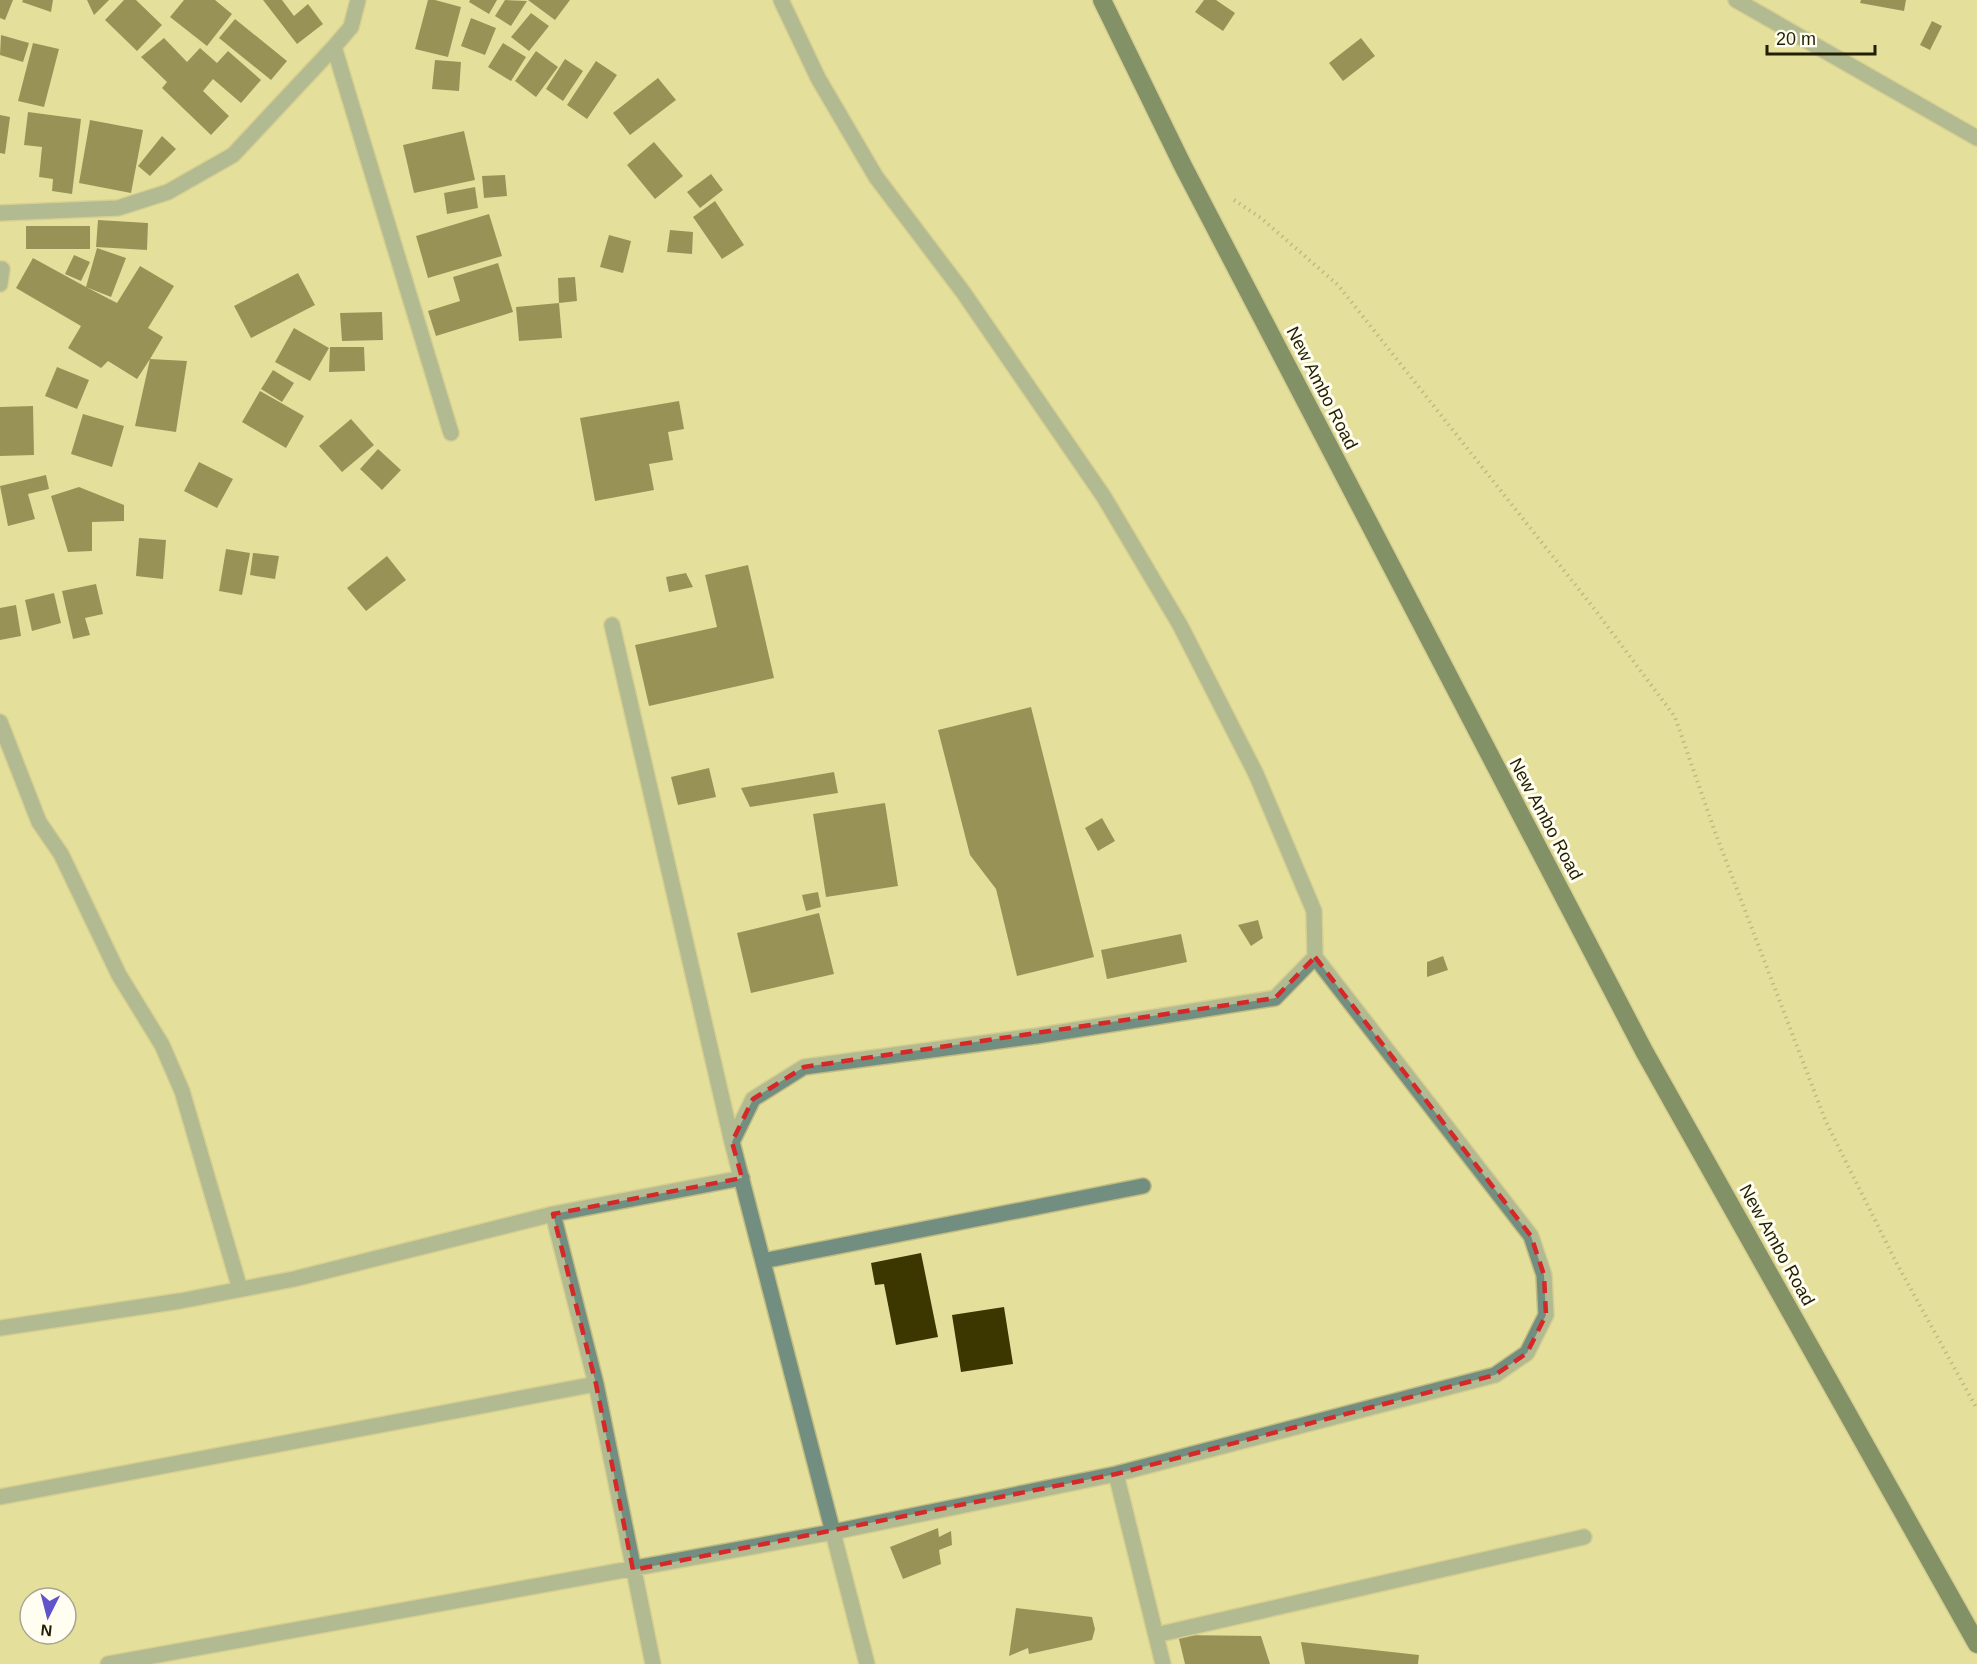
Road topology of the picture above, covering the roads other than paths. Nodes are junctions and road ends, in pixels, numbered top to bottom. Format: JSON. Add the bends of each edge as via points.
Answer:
{"nodes":[{"id":1,"x":358,"y":0,"type":"edge"},
{"id":2,"x":781,"y":0,"type":"edge"},
{"id":3,"x":1102,"y":0,"type":"edge"},
{"id":4,"x":1736,"y":0,"type":"edge"},
{"id":5,"x":334,"y":47,"type":"junction"},
{"id":6,"x":1977,"y":138,"type":"edge"},
{"id":7,"x":0,"y":213,"type":"edge"},
{"id":8,"x":451,"y":433,"type":"dead end"},
{"id":9,"x":612,"y":625,"type":"dead end"},
{"id":10,"x":0,"y":722,"type":"edge"},
{"id":11,"x":1315,"y":957,"type":"junction"},
{"id":12,"x":732,"y":1143,"type":"junction"},
{"id":13,"x":741,"y":1178,"type":"junction"},
{"id":14,"x":1143,"y":1186,"type":"dead end"},
{"id":15,"x":552,"y":1214,"type":"junction"},
{"id":16,"x":763,"y":1261,"type":"junction"},
{"id":17,"x":240,"y":1289,"type":"junction"},
{"id":18,"x":0,"y":1328,"type":"edge"},
{"id":19,"x":596,"y":1384,"type":"junction"},
{"id":20,"x":1116,"y":1474,"type":"junction"},
{"id":21,"x":0,"y":1497,"type":"edge"},
{"id":22,"x":833,"y":1532,"type":"junction"},
{"id":23,"x":1584,"y":1537,"type":"dead end"},
{"id":24,"x":633,"y":1570,"type":"junction"},
{"id":25,"x":1155,"y":1635,"type":"junction"},
{"id":26,"x":1977,"y":1644,"type":"edge"},
{"id":27,"x":108,"y":1664,"type":"edge"},
{"id":28,"x":653,"y":1664,"type":"edge"},
{"id":29,"x":867,"y":1664,"type":"edge"},
{"id":30,"x":1163,"y":1664,"type":"edge"}],
"edges":[{"from":1,"to":5,"type":"street","via":[[351,27]]},
{"from":2,"to":11,"type":"street","via":[[818,78],[876,177],[963,292],[1104,497],[1180,625],[1256,774],[1314,911]]},
{"from":3,"to":26,"type":"highway","name":"New Ambo Road","via":[[1189,177],[1644,1052]]},
{"from":4,"to":6,"type":"street"},
{"from":5,"to":7,"type":"street","via":[[233,155],[168,192],[118,208]]},
{"from":5,"to":8,"type":"street"},
{"from":9,"to":12,"type":"street"},
{"from":10,"to":17,"type":"street","via":[[39,822],[61,854],[119,975],[162,1045],[182,1091]]},
{"from":11,"to":12,"type":"street","via":[[1275,998],[804,1067],[753,1100]]},
{"from":11,"to":20,"type":"street","via":[[1531,1236],[1544,1275],[1546,1315],[1527,1353],[1494,1375]]},
{"from":12,"to":13,"type":"street"},
{"from":13,"to":15,"type":"street"},
{"from":13,"to":16,"type":"street"},
{"from":14,"to":16,"type":"street"},
{"from":15,"to":17,"type":"street"},
{"from":15,"to":19,"type":"street"},
{"from":16,"to":22,"type":"street"},
{"from":17,"to":18,"type":"street"},
{"from":19,"to":21,"type":"street"},
{"from":19,"to":24,"type":"street"},
{"from":20,"to":22,"type":"street"},
{"from":20,"to":25,"type":"street"},
{"from":22,"to":24,"type":"street"},
{"from":22,"to":29,"type":"street"},
{"from":23,"to":25,"type":"street"},
{"from":24,"to":27,"type":"street"},
{"from":24,"to":28,"type":"street"},
{"from":25,"to":30,"type":"street"}]}
